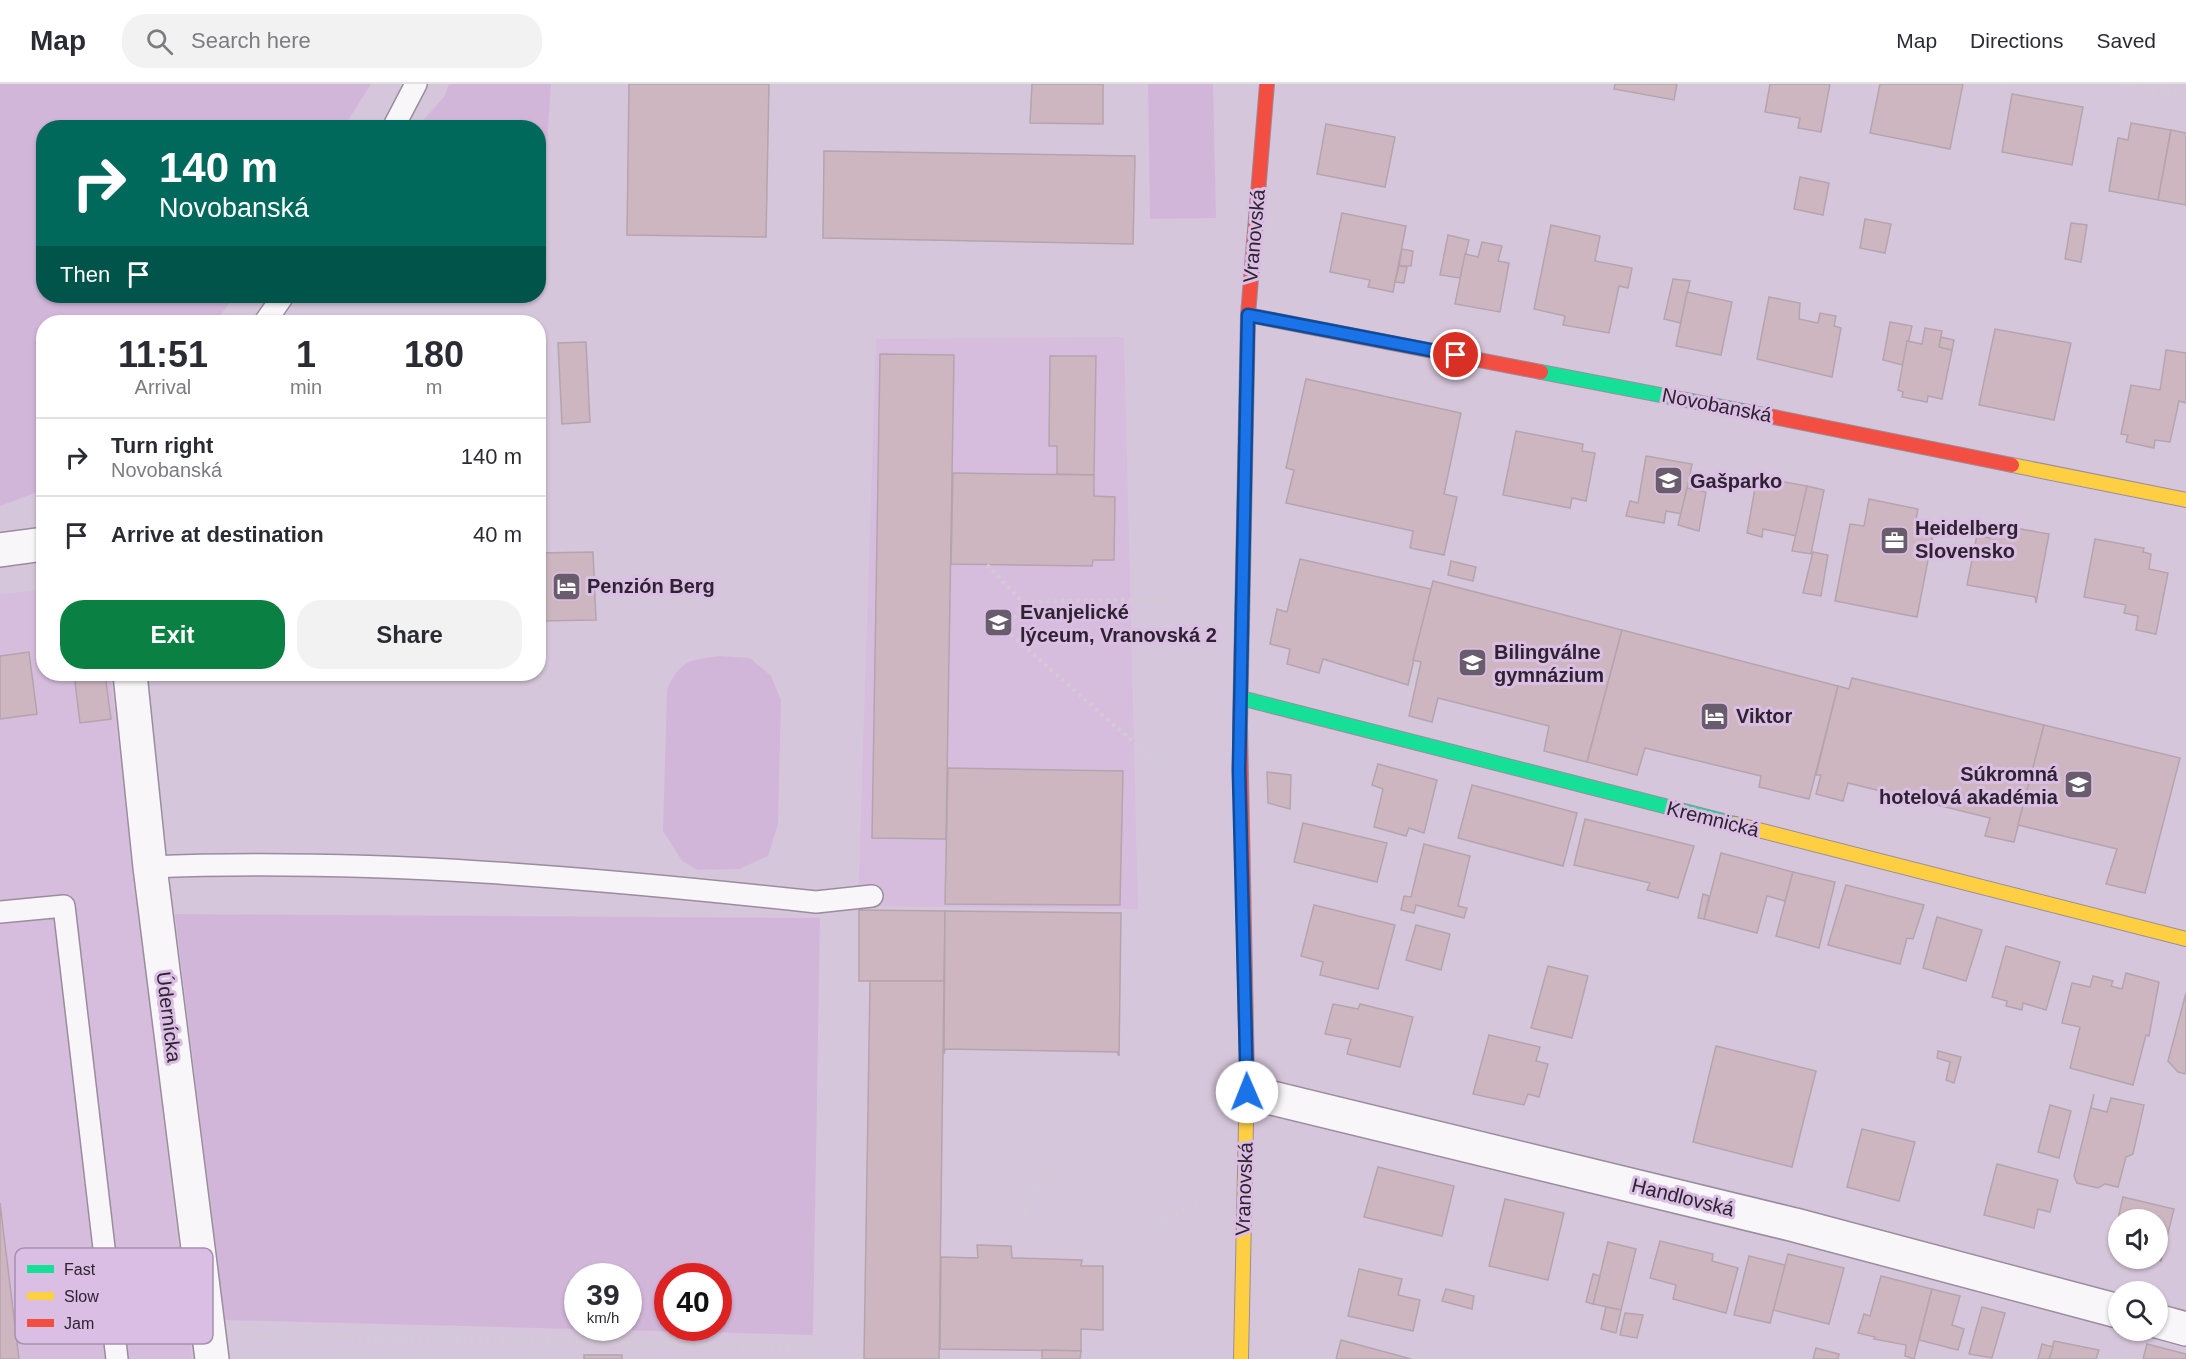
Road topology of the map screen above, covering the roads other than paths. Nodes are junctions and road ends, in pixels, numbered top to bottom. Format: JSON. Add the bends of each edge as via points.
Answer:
{"nodes":[{"id":1,"x":416,"y":84,"type":"edge"},
{"id":2,"x":1267,"y":84,"type":"edge"},
{"id":3,"x":397,"y":120,"type":"edge"},
{"id":4,"x":1248,"y":315,"type":"junction"},
{"id":5,"x":2186,"y":500,"type":"edge"},
{"id":6,"x":36,"y":545,"type":"edge"},
{"id":7,"x":0,"y":550,"type":"edge"},
{"id":8,"x":131,"y":681,"type":"edge"},
{"id":9,"x":1240,"y":698,"type":"junction"},
{"id":10,"x":150,"y":867,"type":"junction"},
{"id":11,"x":872,"y":896,"type":"dead end"},
{"id":12,"x":0,"y":912,"type":"edge"},
{"id":13,"x":2186,"y":939,"type":"edge"},
{"id":14,"x":1247,"y":1092,"type":"junction"},
{"id":15,"x":104,"y":1248,"type":"edge"},
{"id":16,"x":198,"y":1248,"type":"edge"},
{"id":17,"x":2108,"y":1308,"type":"edge"},
{"id":18,"x":2168,"y":1324,"type":"edge"},
{"id":19,"x":2186,"y":1329,"type":"edge"},
{"id":20,"x":115,"y":1344,"type":"edge"},
{"id":21,"x":117,"y":1359,"type":"edge"},
{"id":22,"x":1241,"y":1359,"type":"edge"}],
"edges":[{"from":1,"to":3,"type":"lane"},
{"from":2,"to":4,"type":"street","name":"Vranovská"},
{"from":4,"to":5,"type":"street","name":"Novobanská"},
{"from":4,"to":9,"type":"street","name":"Vranovská"},
{"from":6,"to":7,"type":"street"},
{"from":8,"to":10,"type":"street","name":"Údernícka"},
{"from":9,"to":13,"type":"street","name":"Kremnická"},
{"from":9,"to":14,"type":"street","name":"Vranovská"},
{"from":10,"to":11,"type":"lane","via":[[239,864],[477,871],[816,902]]},
{"from":10,"to":16,"type":"street","name":"Údernícka"},
{"from":12,"to":15,"type":"lane","via":[[64,906]]},
{"from":14,"to":17,"type":"street","name":"Handlovská","via":[[1795,1225]]},
{"from":14,"to":22,"type":"street","name":"Vranovská"},
{"from":18,"to":19,"type":"street"},
{"from":20,"to":21,"type":"lane"}]}
